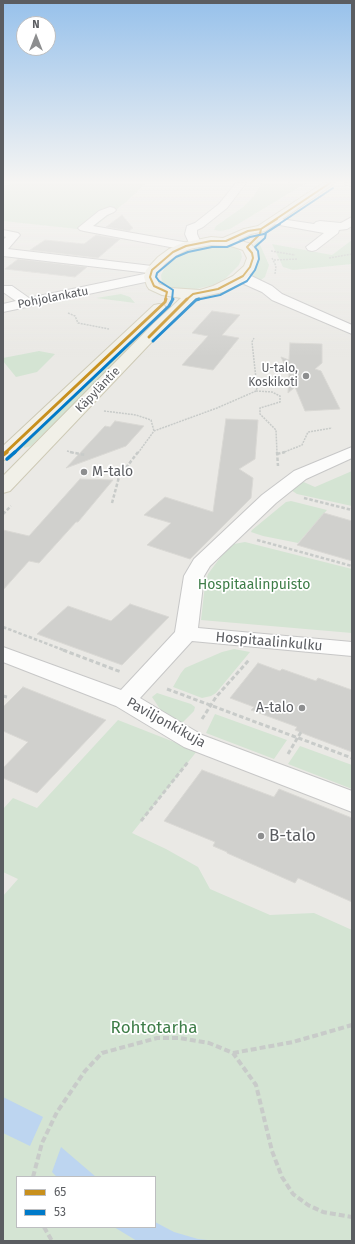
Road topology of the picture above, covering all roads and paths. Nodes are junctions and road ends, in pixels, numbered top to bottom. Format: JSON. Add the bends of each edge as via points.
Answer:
{"nodes":[{"id":1,"x":160,"y":241,"type":"edge"},
{"id":2,"x":190,"y":241,"type":"edge"},
{"id":3,"x":221,"y":241,"type":"joint"},
{"id":4,"x":253,"y":241,"type":"edge"},
{"id":5,"x":320,"y":241,"type":"edge"},
{"id":6,"x":190,"y":245,"type":"junction"},
{"id":7,"x":247,"y":247,"type":"junction"},
{"id":8,"x":312,"y":247,"type":"dead end"},
{"id":9,"x":268,"y":250,"type":"dead end"},
{"id":10,"x":3,"y":252,"type":"edge"},
{"id":11,"x":112,"y":253,"type":"dead end"},
{"id":12,"x":297,"y":255,"type":"dead end"},
{"id":13,"x":98,"y":263,"type":"junction"},
{"id":14,"x":243,"y":276,"type":"junction"},
{"id":15,"x":156,"y":282,"type":"junction"},
{"id":16,"x":223,"y":287,"type":"junction"},
{"id":17,"x":7,"y":289,"type":"dead end"},
{"id":18,"x":193,"y":294,"type":"junction"},
{"id":19,"x":277,"y":297,"type":"junction"},
{"id":20,"x":27,"y":303,"type":"junction"},
{"id":21,"x":3,"y":308,"type":"edge"},
{"id":22,"x":78,"y":323,"type":"dead end"},
{"id":23,"x":352,"y":330,"type":"edge"},
{"id":24,"x":132,"y":332,"type":"junction"},
{"id":25,"x":254,"y":338,"type":"dead end"},
{"id":26,"x":256,"y":391,"type":"junction"},
{"id":27,"x":103,"y":411,"type":"dead end"},
{"id":28,"x":332,"y":428,"type":"dead end"},
{"id":29,"x":154,"y":430,"type":"junction"},
{"id":30,"x":65,"y":451,"type":"dead end"},
{"id":31,"x":352,"y":452,"type":"edge"},
{"id":32,"x":277,"y":454,"type":"junction"},
{"id":33,"x":3,"y":455,"type":"edge"},
{"id":34,"x":85,"y":455,"type":"dead end"},
{"id":35,"x":3,"y":487,"type":"edge"},
{"id":36,"x":274,"y":495,"type":"junction"},
{"id":37,"x":112,"y":503,"type":"dead end"},
{"id":38,"x":352,"y":510,"type":"edge"},
{"id":39,"x":231,"y":535,"type":"junction"},
{"id":40,"x":352,"y":566,"type":"edge"},
{"id":41,"x":3,"y":627,"type":"edge"},
{"id":42,"x":186,"y":634,"type":"junction"},
{"id":43,"x":352,"y":649,"type":"edge"},
{"id":44,"x":3,"y":654,"type":"edge"},
{"id":45,"x":143,"y":681,"type":"junction"},
{"id":46,"x":3,"y":696,"type":"edge"},
{"id":47,"x":7,"y":697,"type":"dead end"},
{"id":48,"x":125,"y":700,"type":"junction"},
{"id":49,"x":352,"y":758,"type":"edge"},
{"id":50,"x":352,"y":802,"type":"edge"},
{"id":51,"x":352,"y":1025,"type":"edge"},
{"id":52,"x":233,"y":1053,"type":"junction"},
{"id":53,"x":33,"y":1176,"type":"edge"},
{"id":54,"x":352,"y":1217,"type":"edge"},
{"id":55,"x":45,"y":1228,"type":"edge"},
{"id":56,"x":52,"y":1241,"type":"edge"}],
"edges":[{"from":1,"to":6,"type":"street"},
{"from":2,"to":6,"type":"street"},
{"from":3,"to":6,"type":"main road"},
{"from":3,"to":7,"type":"main road"},
{"from":4,"to":7,"type":"main road"},
{"from":5,"to":8,"type":"street"},
{"from":6,"to":15,"type":"main road","via":[[173,252]]},
{"from":7,"to":14,"type":"main road","via":[[253,258],[250,268]]},
{"from":9,"to":12,"type":"path"},
{"from":10,"to":13,"type":"street"},
{"from":11,"to":13,"type":"street"},
{"from":13,"to":15,"type":"street"},
{"from":14,"to":16,"type":"main road"},
{"from":14,"to":19,"type":"street"},
{"from":15,"to":18,"type":"main road"},
{"from":15,"to":20,"type":"street","name":"Pohjolankatu","via":[[103,288]]},
{"from":15,"to":24,"type":"main road","name":"Käpyläntie","via":[[167,298]]},
{"from":16,"to":18,"type":"main road"},
{"from":16,"to":19,"type":"street"},
{"from":17,"to":20,"type":"street"},
{"from":18,"to":35,"type":"main road","name":"Käpyläntie"},
{"from":19,"to":23,"type":"street"},
{"from":20,"to":21,"type":"street","name":"Pohjolankatu"},
{"from":22,"to":24,"type":"path"},
{"from":24,"to":33,"type":"main road","name":"Käpyläntie"},
{"from":25,"to":26,"type":"path","via":[[252,342]]},
{"from":26,"to":29,"type":"path"},
{"from":26,"to":32,"type":"path","via":[[272,392],[280,396],[280,402],[260,408],[260,414],[276,430]]},
{"from":27,"to":29,"type":"path","via":[[136,414],[151,420]]},
{"from":28,"to":32,"type":"path","via":[[308,432],[302,445]]},
{"from":29,"to":37,"type":"path","via":[[119,477]]},
{"from":30,"to":34,"type":"path"},
{"from":31,"to":36,"type":"street","via":[[300,475]]},
{"from":32,"to":36,"type":"path"},
{"from":36,"to":38,"type":"path"},
{"from":36,"to":39,"type":"street"},
{"from":39,"to":40,"type":"path"},
{"from":39,"to":42,"type":"street","via":[[201,563],[194,576]]},
{"from":41,"to":45,"type":"path"},
{"from":42,"to":43,"type":"street","name":"Hospitaalinkulku"},
{"from":42,"to":45,"type":"street"},
{"from":44,"to":48,"type":"street","name":"Paviljonkikuja"},
{"from":45,"to":48,"type":"street"},
{"from":45,"to":49,"type":"path"},
{"from":46,"to":47,"type":"path"},
{"from":48,"to":50,"type":"street","name":"Paviljonkikuja","via":[[193,741]]},
{"from":51,"to":52,"type":"path","via":[[293,1042]]},
{"from":52,"to":53,"type":"path","via":[[209,1043],[168,1038],[135,1043],[102,1053],[85,1071],[57,1112],[42,1143]]},
{"from":52,"to":54,"type":"path","via":[[256,1085],[272,1151],[282,1177],[293,1194],[308,1206],[322,1212]]},
{"from":55,"to":56,"type":"path"}]}
